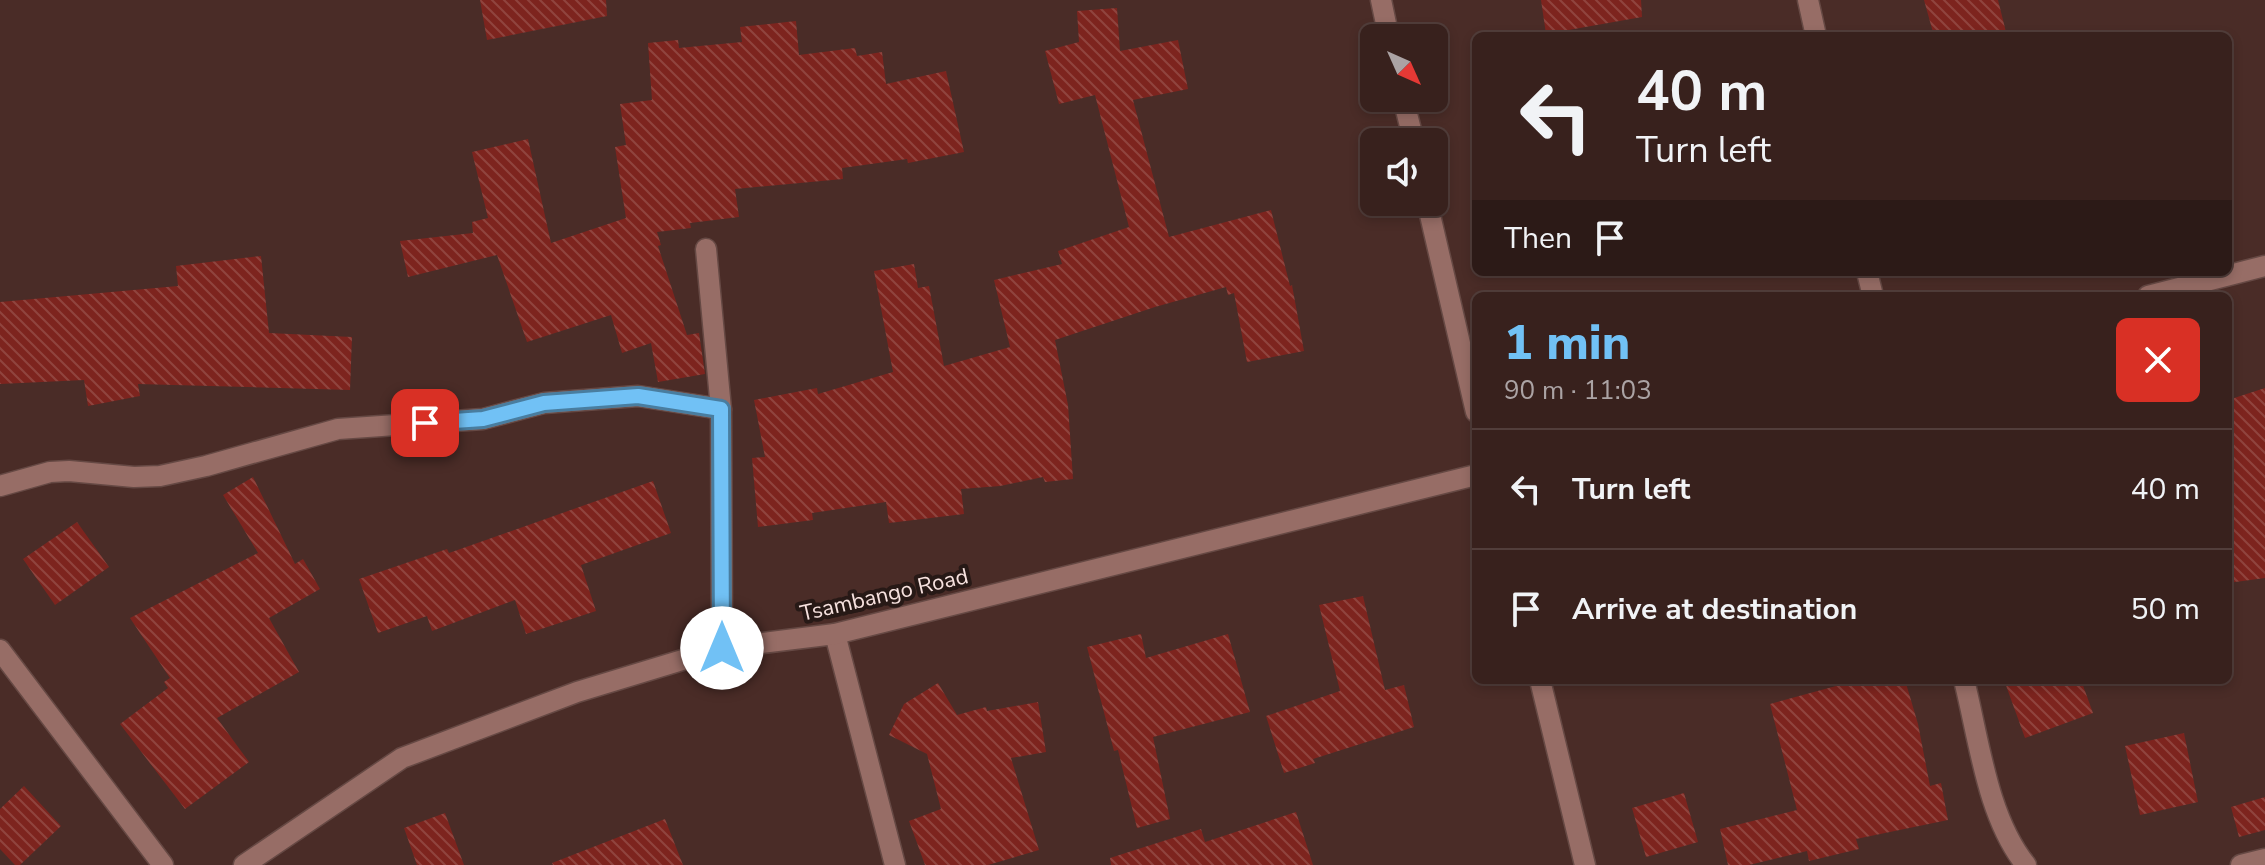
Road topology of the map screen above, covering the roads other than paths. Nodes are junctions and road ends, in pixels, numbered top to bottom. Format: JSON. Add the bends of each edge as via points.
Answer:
{"nodes":[{"id":1,"x":1381,"y":0,"type":"edge"},
{"id":2,"x":1808,"y":0,"type":"edge"},
{"id":3,"x":1386,"y":24,"type":"edge"},
{"id":4,"x":1815,"y":32,"type":"edge"},
{"id":5,"x":1430,"y":216,"type":"edge"},
{"id":6,"x":706,"y":249,"type":"dead end"},
{"id":7,"x":2265,"y":266,"type":"edge"},
{"id":8,"x":2232,"y":274,"type":"edge"},
{"id":9,"x":2226,"y":276,"type":"edge"},
{"id":10,"x":2164,"y":292,"type":"edge"},
{"id":11,"x":1472,"y":395,"type":"edge"},
{"id":12,"x":721,"y":409,"type":"junction"},
{"id":13,"x":1472,"y":476,"type":"edge"},
{"id":14,"x":0,"y":486,"type":"edge"},
{"id":15,"x":835,"y":634,"type":"junction"},
{"id":16,"x":722,"y":648,"type":"junction"},
{"id":17,"x":0,"y":650,"type":"edge"},
{"id":18,"x":1541,"y":684,"type":"edge"},
{"id":19,"x":1965,"y":684,"type":"edge"},
{"id":20,"x":2265,"y":859,"type":"edge"},
{"id":21,"x":163,"y":865,"type":"edge"},
{"id":22,"x":244,"y":865,"type":"edge"},
{"id":23,"x":895,"y":865,"type":"edge"},
{"id":24,"x":1585,"y":865,"type":"edge"},
{"id":25,"x":2026,"y":865,"type":"edge"},
{"id":26,"x":2241,"y":865,"type":"edge"}],
"edges":[{"from":1,"to":3,"type":"street"},
{"from":2,"to":4,"type":"street"},
{"from":5,"to":11,"type":"street"},
{"from":6,"to":12,"type":"street"},
{"from":7,"to":8,"type":"street"},
{"from":9,"to":10,"type":"street"},
{"from":12,"to":14,"type":"street","via":[[638,396],[544,403],[483,419],[338,429],[160,476],[50,472]]},
{"from":12,"to":16,"type":"street"},
{"from":13,"to":15,"type":"street","name":"Tsambango Road"},
{"from":15,"to":16,"type":"street","name":"Tsambango Road"},
{"from":15,"to":23,"type":"street"},
{"from":16,"to":22,"type":"street","name":"Tsambango Road","via":[[577,692],[402,758]]},
{"from":17,"to":21,"type":"street"},
{"from":18,"to":24,"type":"street"},
{"from":19,"to":25,"type":"street","via":[[1995,807],[2012,848]]},
{"from":20,"to":26,"type":"street"}]}
